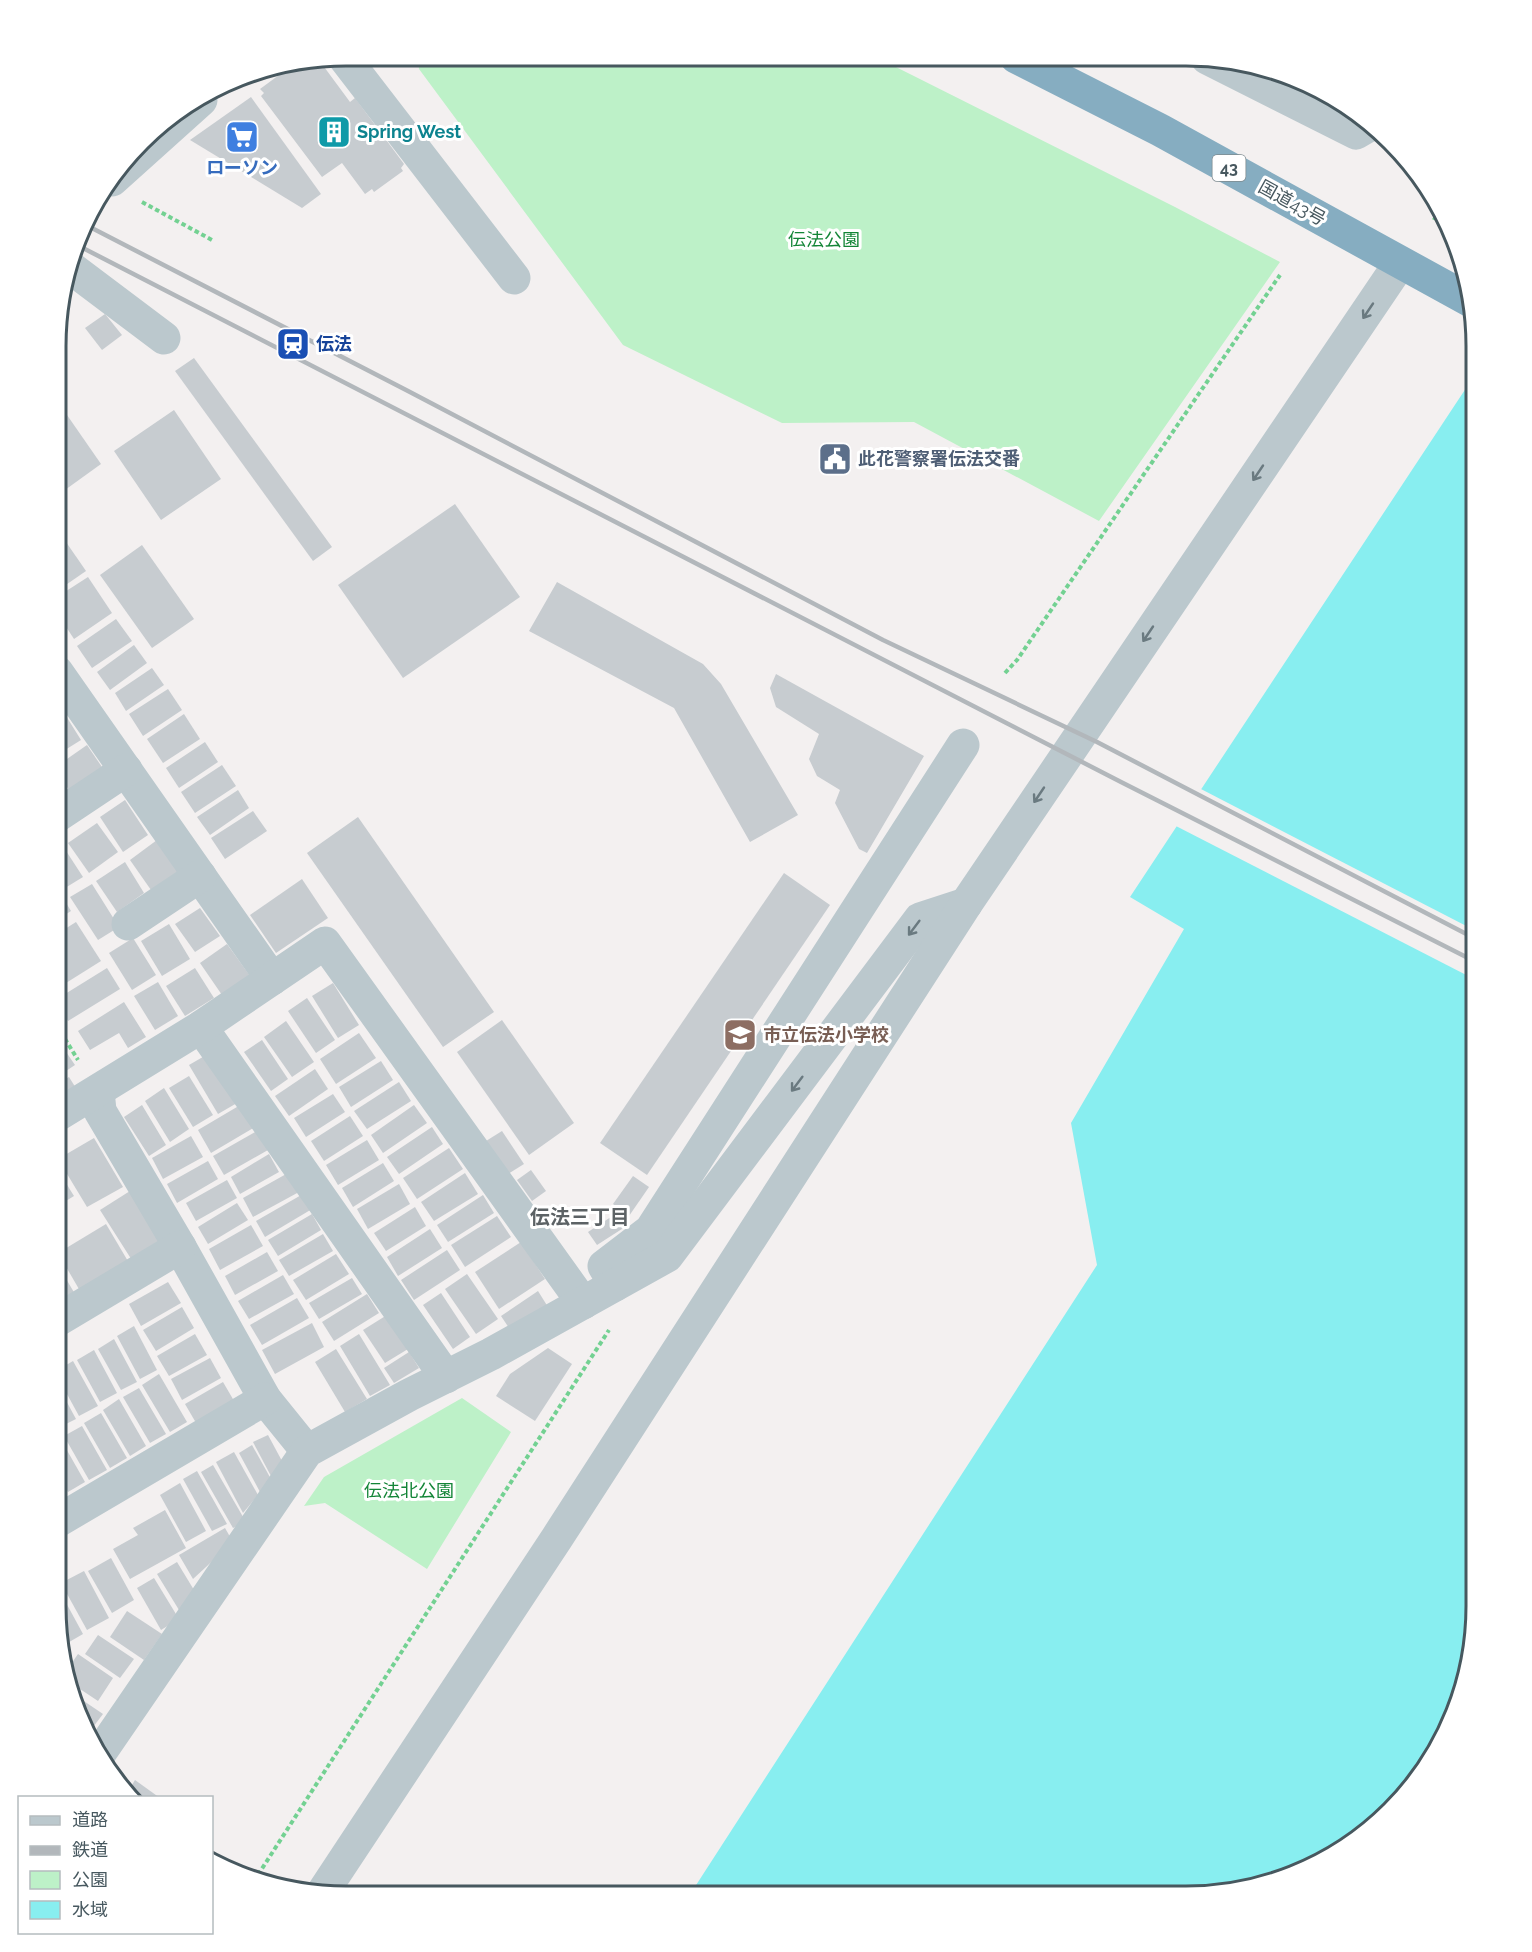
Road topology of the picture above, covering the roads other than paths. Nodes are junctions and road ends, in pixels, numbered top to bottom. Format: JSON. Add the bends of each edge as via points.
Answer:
{"nodes":[{"id":1,"x":351,"y":66,"type":"edge"},
{"id":2,"x":1034,"y":66,"type":"edge"},
{"id":3,"x":1229,"y":69,"type":"edge"},
{"id":4,"x":1363,"y":129,"type":"edge"},
{"id":5,"x":167,"y":131,"type":"edge"},
{"id":6,"x":152,"y":144,"type":"edge"},
{"id":7,"x":1401,"y":263,"type":"junction"},
{"id":8,"x":77,"y":272,"type":"edge"},
{"id":9,"x":514,"y":278,"type":"dead end"},
{"id":10,"x":1462,"y":296,"type":"edge"},
{"id":11,"x":165,"y":338,"type":"dead end"},
{"id":12,"x":66,"y":685,"type":"edge"},
{"id":13,"x":963,"y":745,"type":"dead end"},
{"id":14,"x":126,"y":770,"type":"junction"},
{"id":15,"x":66,"y":810,"type":"edge"},
{"id":16,"x":200,"y":876,"type":"junction"},
{"id":17,"x":966,"y":904,"type":"junction"},
{"id":18,"x":128,"y":924,"type":"dead end"},
{"id":19,"x":272,"y":980,"type":"junction"},
{"id":20,"x":201,"y":1027,"type":"junction"},
{"id":21,"x":98,"y":1091,"type":"junction"},
{"id":22,"x":66,"y":1110,"type":"edge"},
{"id":23,"x":180,"y":1246,"type":"junction"},
{"id":24,"x":615,"y":1285,"type":"junction"},
{"id":25,"x":583,"y":1303,"type":"junction"},
{"id":26,"x":66,"y":1315,"type":"edge"},
{"id":27,"x":446,"y":1377,"type":"junction"},
{"id":28,"x":265,"y":1399,"type":"junction"},
{"id":29,"x":307,"y":1451,"type":"junction"},
{"id":30,"x":66,"y":1515,"type":"edge"},
{"id":31,"x":104,"y":1747,"type":"edge"},
{"id":32,"x":328,"y":1885,"type":"edge"}],
"edges":[{"from":1,"to":9,"type":"street"},
{"from":2,"to":7,"type":"highway","name":"国道43号","number":"43","via":[[1160,130]]},
{"from":3,"to":4,"type":"street","via":[[1356,133]]},
{"from":5,"to":6,"type":"street"},
{"from":7,"to":10,"type":"highway","name":"国道43号","number":"43"},
{"from":7,"to":17,"type":"street","one_way":true},
{"from":8,"to":11,"type":"street"},
{"from":12,"to":14,"type":"street"},
{"from":13,"to":24,"type":"street","via":[[651,1230],[604,1266]]},
{"from":14,"to":15,"type":"street"},
{"from":14,"to":16,"type":"street"},
{"from":16,"to":18,"type":"street"},
{"from":16,"to":19,"type":"street"},
{"from":17,"to":24,"type":"street","one_way":true,"via":[[921,919],[667,1256]]},
{"from":17,"to":32,"type":"street"},
{"from":19,"to":20,"type":"street"},
{"from":19,"to":25,"type":"street","via":[[325,943]]},
{"from":20,"to":21,"type":"street"},
{"from":20,"to":27,"type":"street"},
{"from":21,"to":22,"type":"street"},
{"from":21,"to":23,"type":"street","via":[[99,1111]]},
{"from":23,"to":26,"type":"street"},
{"from":23,"to":28,"type":"street"},
{"from":24,"to":25,"type":"street"},
{"from":25,"to":27,"type":"street"},
{"from":27,"to":29,"type":"street"},
{"from":28,"to":29,"type":"street"},
{"from":28,"to":30,"type":"street"},
{"from":29,"to":31,"type":"street"}]}
